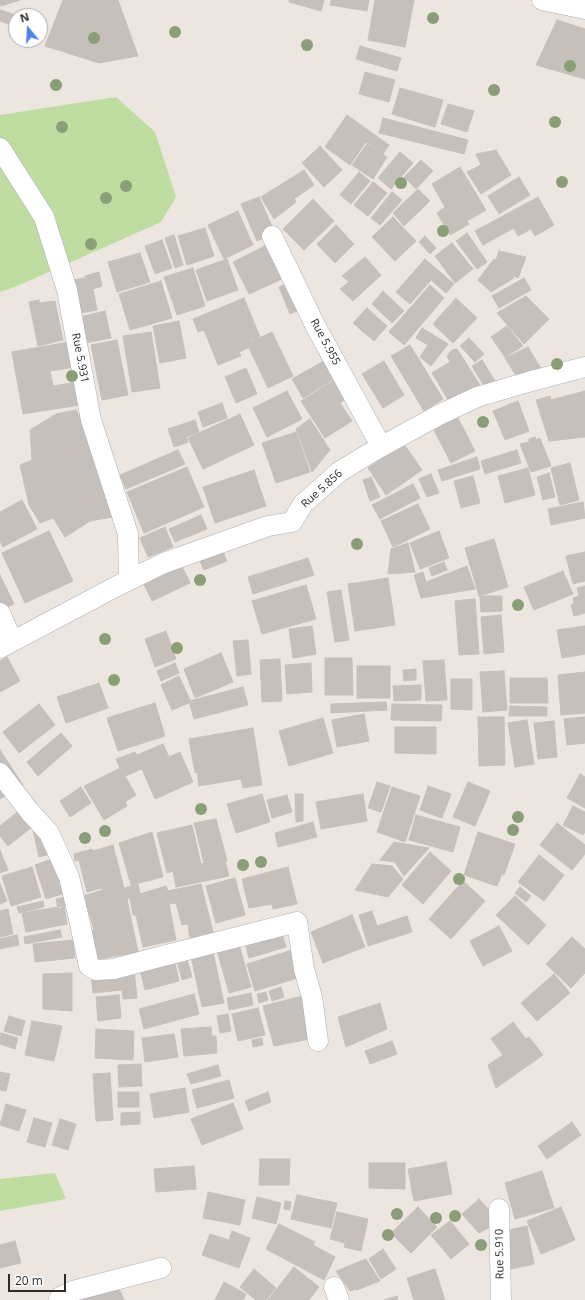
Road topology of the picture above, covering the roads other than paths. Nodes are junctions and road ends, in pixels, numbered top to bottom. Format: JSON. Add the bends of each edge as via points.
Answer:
{"nodes":[{"id":1,"x":542,"y":0,"type":"edge"},
{"id":2,"x":585,"y":10,"type":"edge"},
{"id":3,"x":0,"y":148,"type":"edge"},
{"id":4,"x":272,"y":236,"type":"dead end"},
{"id":5,"x":585,"y":367,"type":"edge"},
{"id":6,"x":381,"y":446,"type":"junction"},
{"id":7,"x":129,"y":579,"type":"junction"},
{"id":8,"x":0,"y":613,"type":"edge"},
{"id":9,"x":6,"y":645,"type":"edge"},
{"id":10,"x":0,"y":773,"type":"edge"},
{"id":11,"x":318,"y":1041,"type":"dead end"},
{"id":12,"x":499,"y":1208,"type":"dead end"},
{"id":13,"x":161,"y":1268,"type":"dead end"},
{"id":14,"x":59,"y":1300,"type":"edge"},
{"id":15,"x":501,"y":1300,"type":"edge"}],
"edges":[{"from":1,"to":2,"type":"street"},
{"from":3,"to":7,"type":"street","name":"Rue 5.931","via":[[44,217],[67,290],[91,420],[128,534]]},
{"from":4,"to":6,"type":"street","name":"Rue 5.955","via":[[315,325]]},
{"from":5,"to":6,"type":"street","name":"Rue 5.856","via":[[477,397]]},
{"from":6,"to":7,"type":"street","name":"Rue 5.856","via":[[339,472],[303,504],[292,522],[268,526],[237,536]]},
{"from":7,"to":9,"type":"street","name":"Rue 5.856"},
{"from":8,"to":9,"type":"street"},
{"from":10,"to":11,"type":"street","via":[[49,834],[69,877],[88,966],[96,970],[114,969],[297,922]]},
{"from":12,"to":15,"type":"street","name":"Rue 5.910"},
{"from":13,"to":14,"type":"street","via":[[73,1291]]}]}
